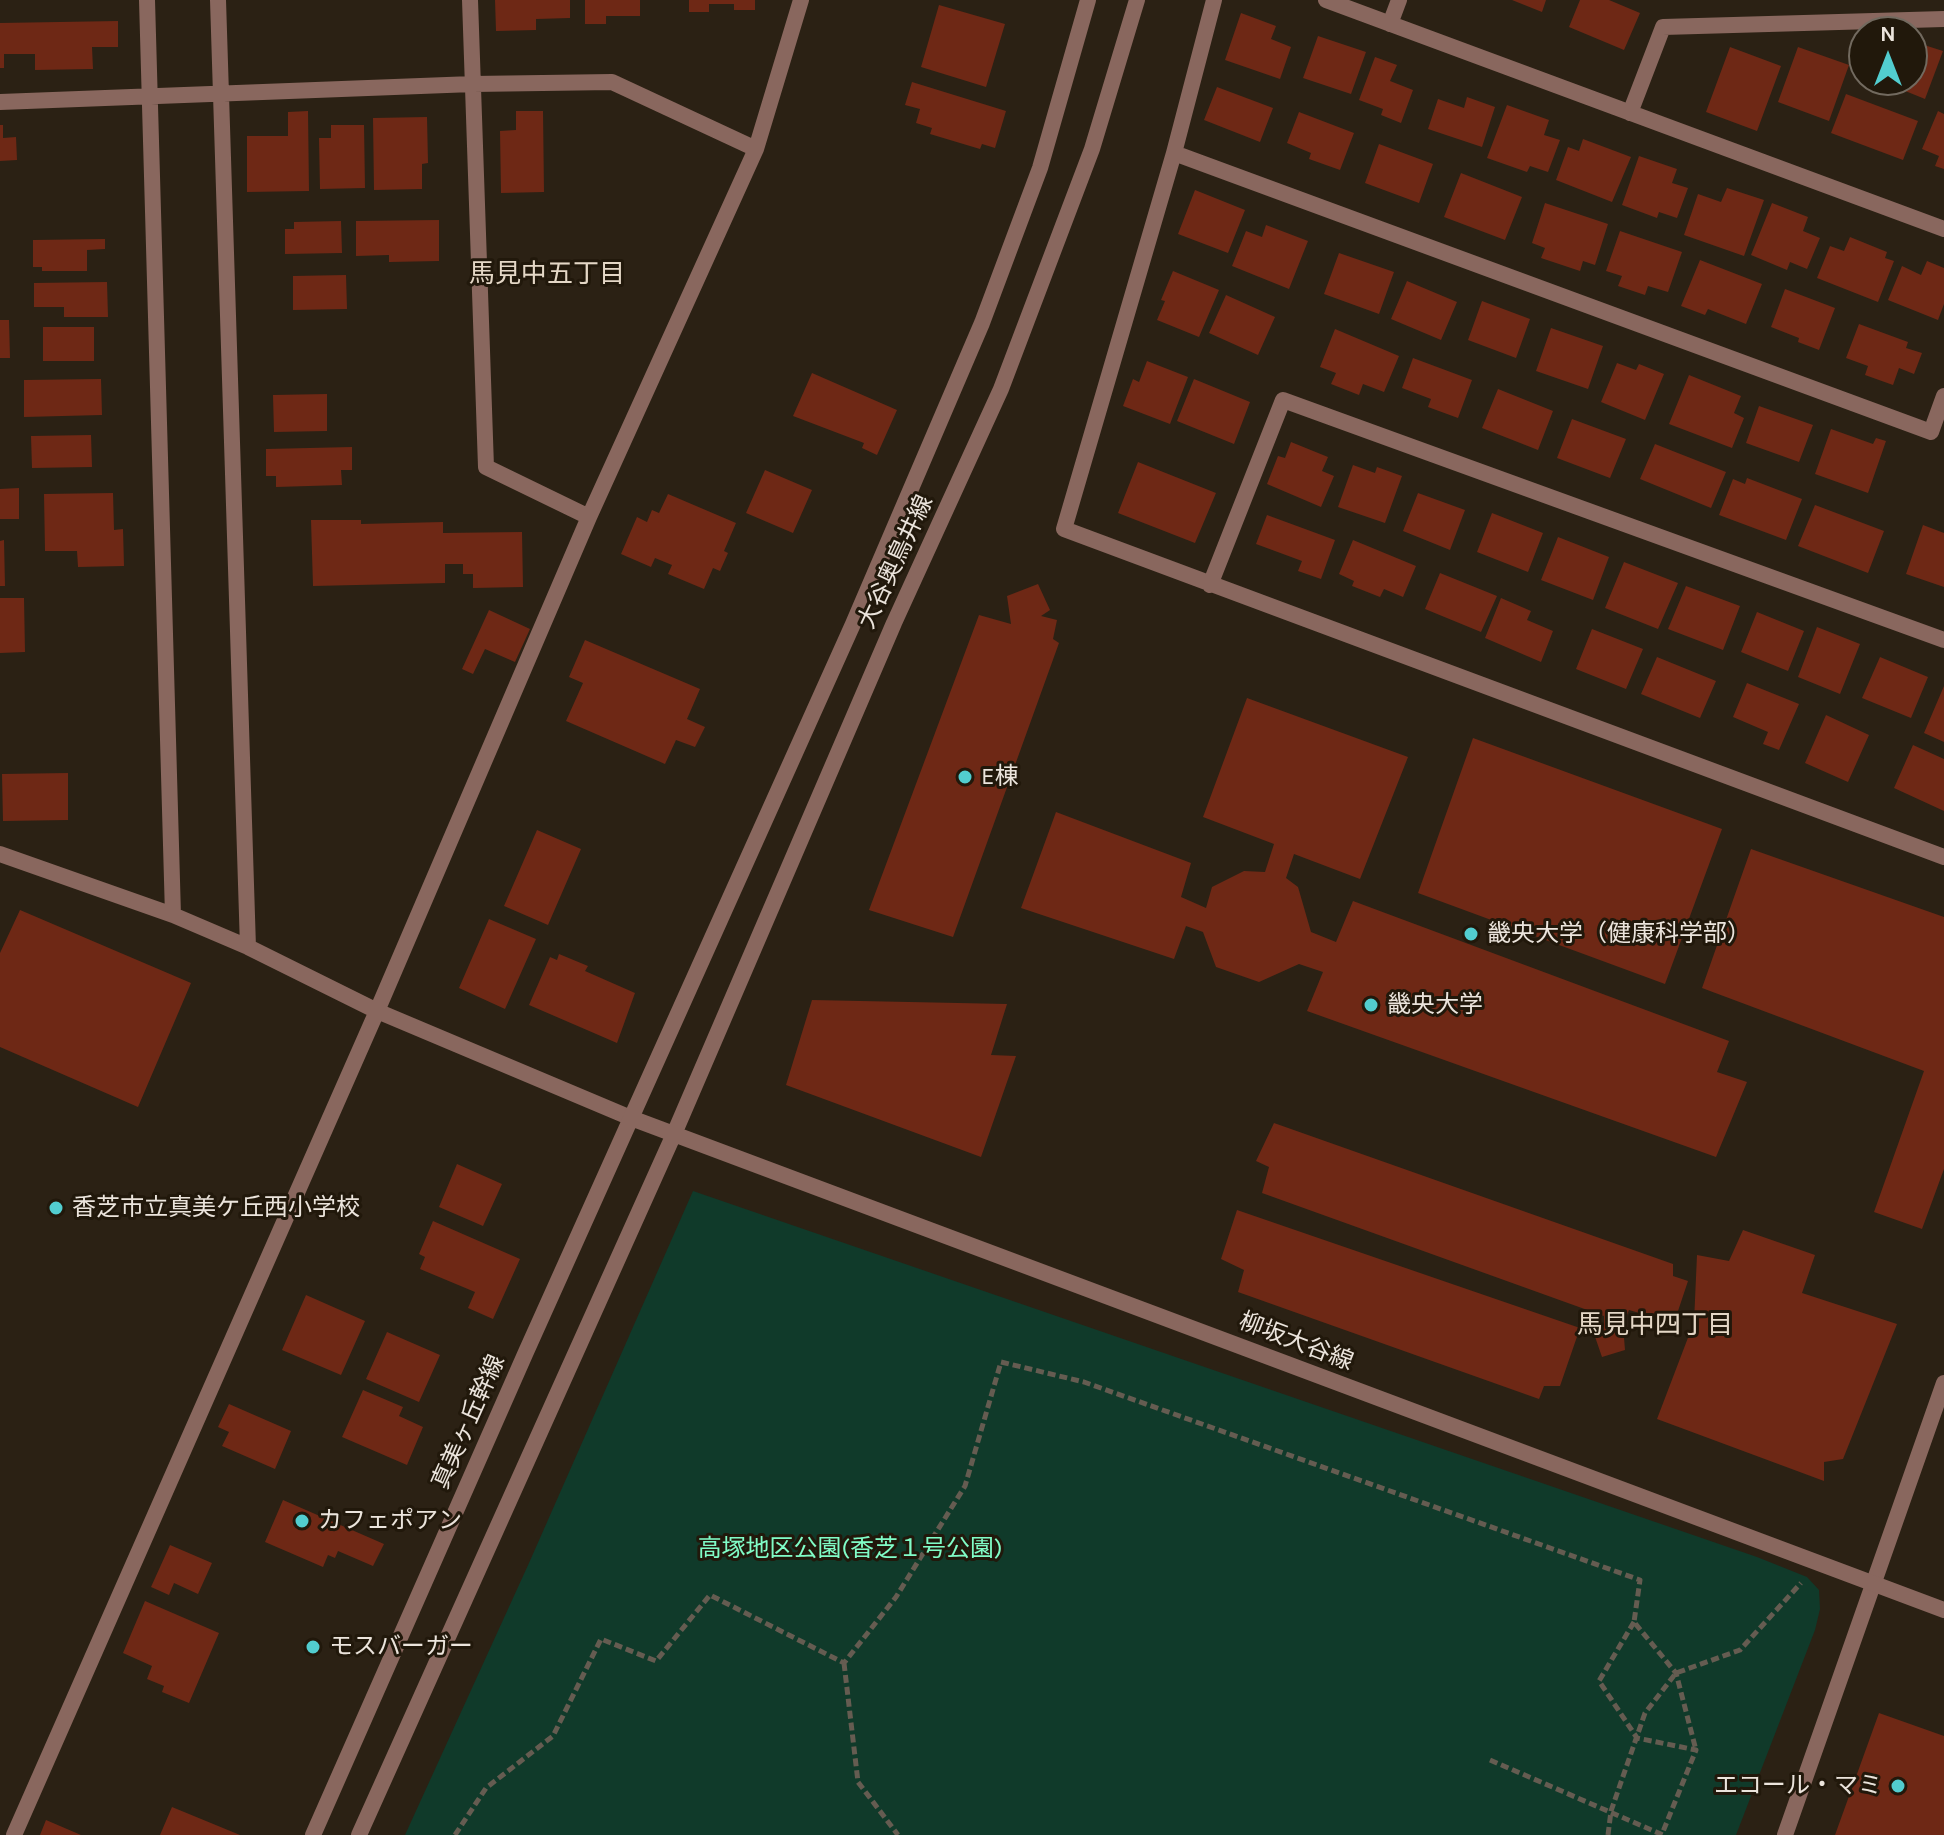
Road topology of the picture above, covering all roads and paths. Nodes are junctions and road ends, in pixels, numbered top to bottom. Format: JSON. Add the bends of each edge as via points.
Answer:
{"nodes":[{"id":1,"x":147,"y":0,"type":"edge"},
{"id":2,"x":218,"y":0,"type":"edge"},
{"id":3,"x":470,"y":0,"type":"edge"},
{"id":4,"x":801,"y":0,"type":"edge"},
{"id":5,"x":1088,"y":0,"type":"edge"},
{"id":6,"x":1137,"y":0,"type":"edge"},
{"id":7,"x":1214,"y":0,"type":"edge"},
{"id":8,"x":1326,"y":0,"type":"edge"},
{"id":9,"x":1399,"y":0,"type":"edge"},
{"id":10,"x":1944,"y":19,"type":"edge"},
{"id":11,"x":1390,"y":24,"type":"junction"},
{"id":12,"x":473,"y":84,"type":"junction"},
{"id":13,"x":221,"y":93,"type":"junction"},
{"id":14,"x":149,"y":96,"type":"junction"},
{"id":15,"x":0,"y":102,"type":"edge"},
{"id":16,"x":1630,"y":113,"type":"junction"},
{"id":17,"x":756,"y":149,"type":"junction"},
{"id":18,"x":1174,"y":153,"type":"junction"},
{"id":19,"x":1944,"y":229,"type":"edge"},
{"id":20,"x":1944,"y":396,"type":"edge"},
{"id":21,"x":589,"y":517,"type":"junction"},
{"id":22,"x":1210,"y":585,"type":"junction"},
{"id":23,"x":1944,"y":640,"type":"edge"},
{"id":24,"x":0,"y":854,"type":"edge"},
{"id":25,"x":1944,"y":857,"type":"edge"},
{"id":26,"x":173,"y":915,"type":"junction"},
{"id":27,"x":248,"y":947,"type":"junction"},
{"id":28,"x":377,"y":1011,"type":"junction"},
{"id":29,"x":631,"y":1118,"type":"junction"},
{"id":30,"x":674,"y":1134,"type":"junction"},
{"id":31,"x":1944,"y":1383,"type":"edge"},
{"id":32,"x":1807,"y":1577,"type":"dead end"},
{"id":33,"x":1875,"y":1585,"type":"junction"},
{"id":34,"x":1944,"y":1610,"type":"edge"},
{"id":35,"x":1634,"y":1622,"type":"junction"},
{"id":36,"x":844,"y":1663,"type":"junction"},
{"id":37,"x":1676,"y":1673,"type":"junction"},
{"id":38,"x":1637,"y":1738,"type":"junction"},
{"id":39,"x":1696,"y":1750,"type":"junction"},
{"id":40,"x":1490,"y":1760,"type":"dead end"},
{"id":41,"x":1611,"y":1811,"type":"junction"},
{"id":42,"x":14,"y":1835,"type":"edge"},
{"id":43,"x":313,"y":1835,"type":"edge"},
{"id":44,"x":359,"y":1835,"type":"edge"},
{"id":45,"x":455,"y":1835,"type":"edge"},
{"id":46,"x":898,"y":1835,"type":"edge"},
{"id":47,"x":1608,"y":1835,"type":"edge"},
{"id":48,"x":1663,"y":1835,"type":"edge"},
{"id":49,"x":1785,"y":1835,"type":"edge"}],
"edges":[{"from":1,"to":14,"type":"street"},
{"from":2,"to":13,"type":"street"},
{"from":3,"to":12,"type":"street"},
{"from":4,"to":17,"type":"street"},
{"from":5,"to":29,"type":"street","name":"大谷奥鳥井線","via":[[1040,168],[982,323],[847,639]]},
{"from":6,"to":30,"type":"street","name":"大谷奥鳥井線","via":[[1092,149],[1001,389]]},
{"from":7,"to":18,"type":"street"},
{"from":8,"to":11,"type":"street"},
{"from":9,"to":11,"type":"street"},
{"from":10,"to":16,"type":"street","via":[[1663,27]]},
{"from":11,"to":16,"type":"street"},
{"from":12,"to":13,"type":"street"},
{"from":12,"to":17,"type":"street","via":[[612,82]]},
{"from":12,"to":21,"type":"street","via":[[486,467]]},
{"from":13,"to":14,"type":"street"},
{"from":13,"to":27,"type":"street"},
{"from":14,"to":15,"type":"street"},
{"from":14,"to":26,"type":"street"},
{"from":16,"to":19,"type":"street"},
{"from":17,"to":21,"type":"street"},
{"from":18,"to":20,"type":"street","via":[[1931,432]]},
{"from":18,"to":22,"type":"street","via":[[1064,529]]},
{"from":21,"to":28,"type":"street"},
{"from":22,"to":23,"type":"street","via":[[1283,400]]},
{"from":22,"to":25,"type":"street"},
{"from":24,"to":26,"type":"street","name":"柳坂大谷線"},
{"from":26,"to":27,"type":"street","name":"柳坂大谷線"},
{"from":27,"to":28,"type":"street","name":"柳坂大谷線"},
{"from":28,"to":29,"type":"street","name":"柳坂大谷線"},
{"from":28,"to":42,"type":"street"},
{"from":29,"to":30,"type":"street","name":"柳坂大谷線"},
{"from":29,"to":43,"type":"street","name":"真美ヶ丘幹線"},
{"from":30,"to":33,"type":"street","name":"柳坂大谷線"},
{"from":30,"to":44,"type":"street"},
{"from":31,"to":33,"type":"street"},
{"from":32,"to":37,"type":"path","via":[[1740,1650]]},
{"from":33,"to":34,"type":"street","name":"柳坂大谷線"},
{"from":33,"to":49,"type":"street"},
{"from":35,"to":36,"type":"path","via":[[1640,1580],[1084,1382],[1001,1362],[965,1486],[896,1597]]},
{"from":35,"to":37,"type":"path"},
{"from":35,"to":38,"type":"path","via":[[1599,1681]]},
{"from":36,"to":45,"type":"path","via":[[710,1595],[656,1661],[601,1639],[553,1736],[486,1788]]},
{"from":36,"to":46,"type":"path","via":[[858,1782]]},
{"from":37,"to":38,"type":"path","via":[[1645,1713]]},
{"from":37,"to":39,"type":"path"},
{"from":38,"to":39,"type":"path"},
{"from":38,"to":41,"type":"path"},
{"from":39,"to":48,"type":"path"},
{"from":40,"to":41,"type":"path"},
{"from":41,"to":47,"type":"path"},
{"from":41,"to":48,"type":"path"}]}
